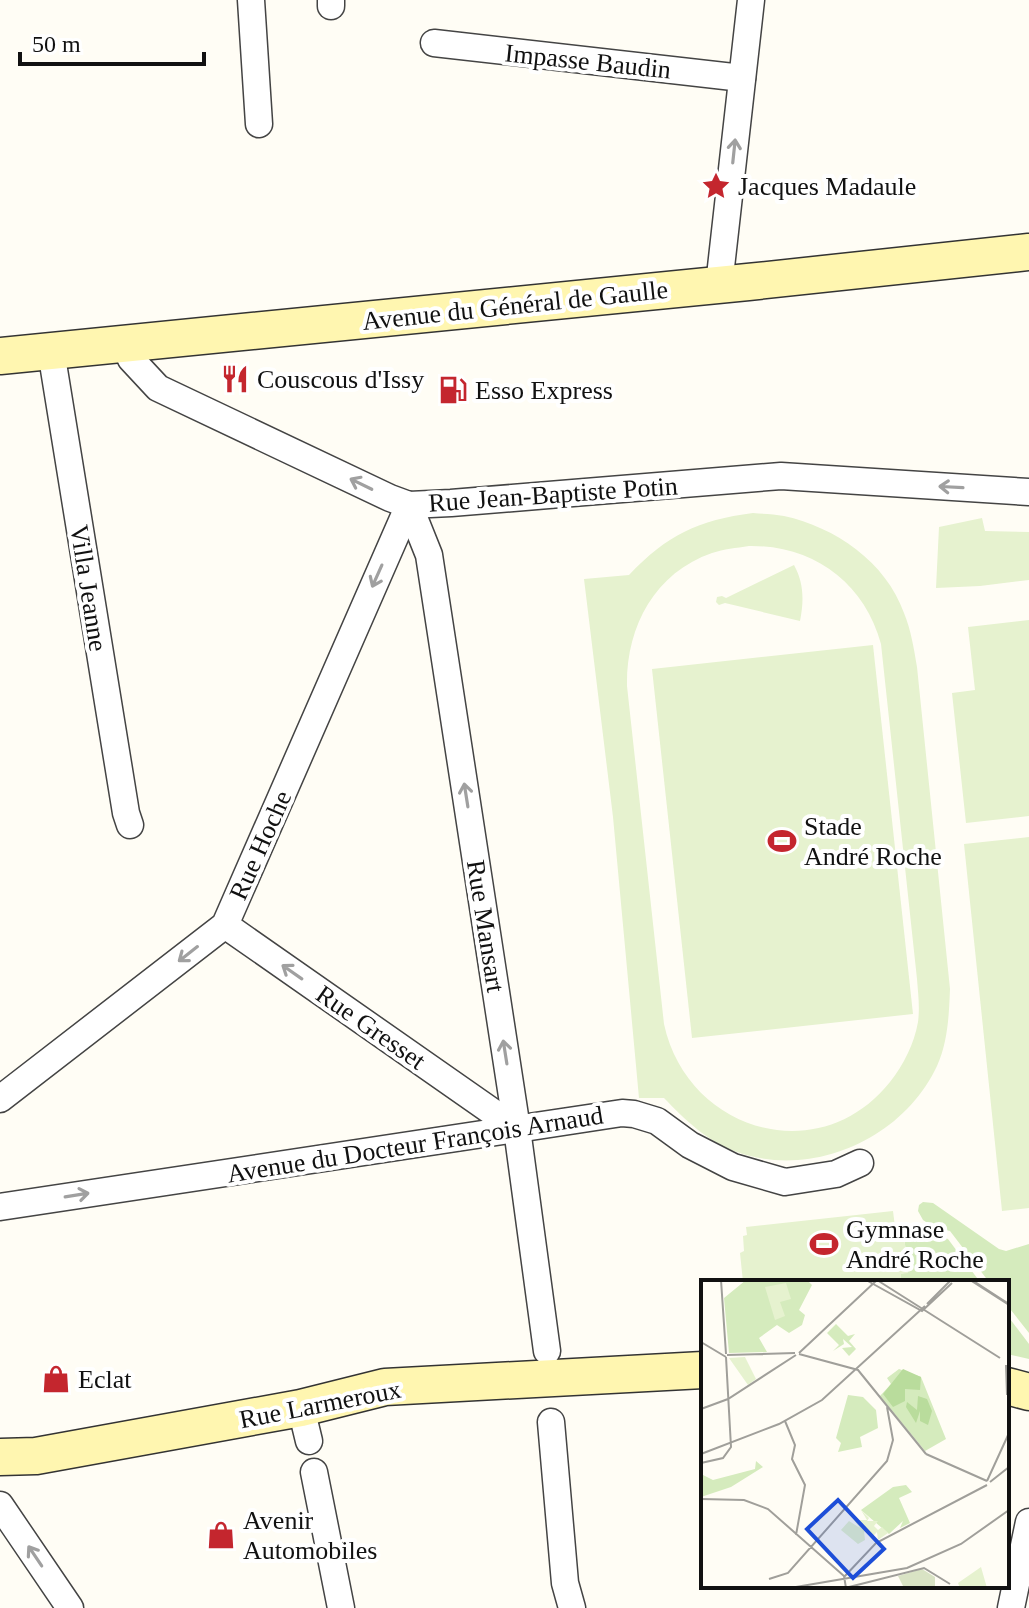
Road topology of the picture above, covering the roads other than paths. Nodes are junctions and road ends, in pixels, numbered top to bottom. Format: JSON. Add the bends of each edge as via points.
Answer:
{"nodes":[{"id":1,"x":251,"y":0,"type":"edge"},
{"id":2,"x":751,"y":0,"type":"edge"},
{"id":3,"x":434,"y":43,"type":"dead end"},
{"id":4,"x":742,"y":78,"type":"junction"},
{"id":5,"x":259,"y":124,"type":"dead end"},
{"id":6,"x":1029,"y":252,"type":"edge"},
{"id":7,"x":719,"y":285,"type":"junction"},
{"id":8,"x":124,"y":344,"type":"junction"},
{"id":9,"x":51,"y":351,"type":"junction"},
{"id":10,"x":0,"y":356,"type":"edge"},
{"id":11,"x":1029,"y":492,"type":"edge"},
{"id":12,"x":409,"y":505,"type":"junction"},
{"id":13,"x":130,"y":825,"type":"dead end"},
{"id":14,"x":225,"y":925,"type":"junction"},
{"id":15,"x":0,"y":1099,"type":"edge"},
{"id":16,"x":517,"y":1129,"type":"junction"},
{"id":17,"x":860,"y":1163,"type":"dead end"},
{"id":18,"x":0,"y":1207,"type":"edge"},
{"id":19,"x":547,"y":1351,"type":"dead end"},
{"id":20,"x":701,"y":1370,"type":"edge"},
{"id":21,"x":1009,"y":1387,"type":"edge"},
{"id":22,"x":1029,"y":1392,"type":"edge"},
{"id":23,"x":551,"y":1422,"type":"dead end"},
{"id":24,"x":36,"y":1456,"type":"junction"},
{"id":25,"x":0,"y":1457,"type":"edge"},
{"id":26,"x":314,"y":1472,"type":"dead end"},
{"id":27,"x":0,"y":1473,"type":"edge"},
{"id":28,"x":0,"y":1505,"type":"edge"},
{"id":29,"x":1029,"y":1522,"type":"edge"},
{"id":30,"x":70,"y":1608,"type":"edge"},
{"id":31,"x":341,"y":1608,"type":"edge"},
{"id":32,"x":572,"y":1608,"type":"edge"},
{"id":33,"x":1011,"y":1608,"type":"edge"}],
"edges":[{"from":1,"to":5,"type":"street"},
{"from":2,"to":4,"type":"street"},
{"from":3,"to":4,"type":"street","name":"Impasse Baudin"},
{"from":7,"to":4,"type":"street","one_way":true},
{"from":6,"to":7,"type":"main road","name":"Avenue du Général de Gaulle"},
{"from":7,"to":8,"type":"main road","name":"Avenue du Général de Gaulle"},
{"from":8,"to":9,"type":"main road","name":"Avenue du Général de Gaulle"},
{"from":12,"to":8,"type":"street","name":"Rue Jean-Baptiste Potin","one_way":true,"via":[[158,388]]},
{"from":9,"to":10,"type":"main road","name":"Avenue du Général de Gaulle"},
{"from":9,"to":13,"type":"street","name":"Villa Jeanne"},
{"from":11,"to":12,"type":"street","name":"Rue Jean-Baptiste Potin","one_way":true,"via":[[781,476]]},
{"from":12,"to":14,"type":"street","name":"Rue Hoche","one_way":true},
{"from":16,"to":12,"type":"street","name":"Rue Mansart","one_way":true,"via":[[429,555]]},
{"from":14,"to":15,"type":"street","name":"Rue Hoche","one_way":true},
{"from":16,"to":14,"type":"street","name":"Rue Gresset","one_way":true},
{"from":16,"to":17,"type":"street","name":"Avenue du Docteur François Arnaud","via":[[634,1114],[657,1121],[733,1167],[785,1182],[836,1174]]},
{"from":18,"to":16,"type":"street","name":"Avenue du Docteur François Arnaud","one_way":true},
{"from":16,"to":19,"type":"street","name":"Rue Mansart"},
{"from":20,"to":24,"type":"main road","name":"Rue Larmeroux","via":[[385,1387],[305,1424]]},
{"from":21,"to":22,"type":"main road"},
{"from":23,"to":32,"type":"street","via":[[565,1583]]},
{"from":24,"to":25,"type":"main road","name":"Rue Larmeroux"},
{"from":24,"to":27,"type":"main road","name":"Rue Larmeroux"},
{"from":26,"to":31,"type":"street"},
{"from":30,"to":28,"type":"street","one_way":true},
{"from":29,"to":33,"type":"street"}]}
